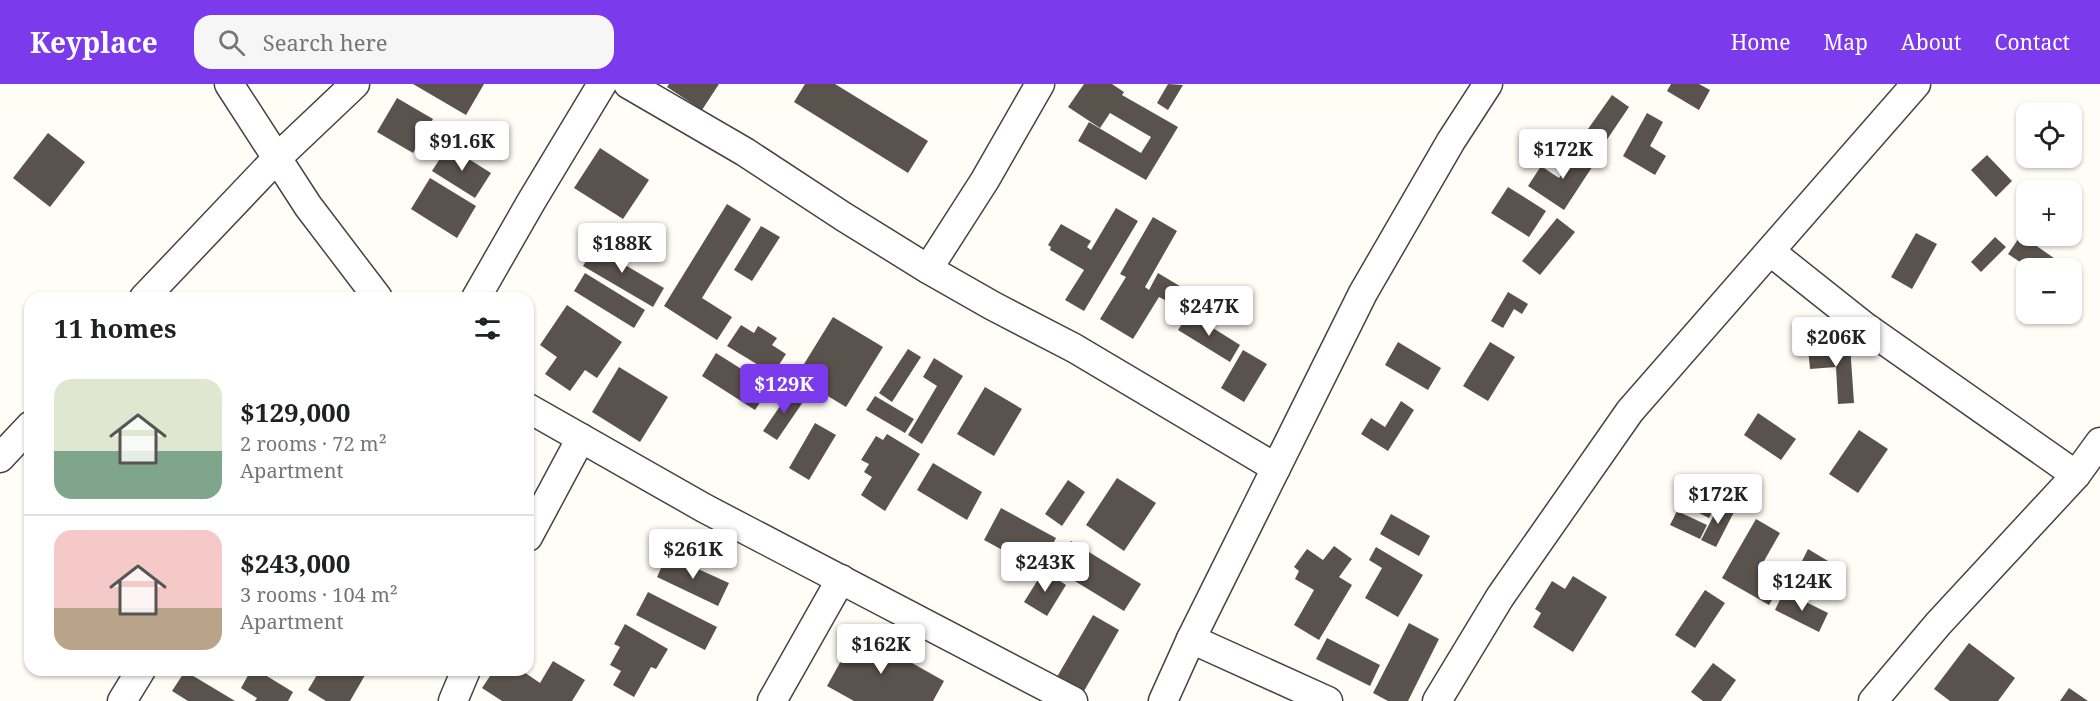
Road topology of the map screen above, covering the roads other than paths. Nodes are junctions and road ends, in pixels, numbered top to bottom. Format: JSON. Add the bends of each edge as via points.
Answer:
{"nodes":[{"id":1,"x":229,"y":84,"type":"edge"},
{"id":2,"x":355,"y":84,"type":"edge"},
{"id":3,"x":602,"y":84,"type":"edge"},
{"id":4,"x":628,"y":84,"type":"edge"},
{"id":5,"x":1040,"y":84,"type":"edge"},
{"id":6,"x":1488,"y":84,"type":"edge"},
{"id":7,"x":1916,"y":84,"type":"edge"},
{"id":8,"x":278,"y":157,"type":"junction"},
{"id":9,"x":1771,"y":252,"type":"junction"},
{"id":10,"x":928,"y":268,"type":"junction"},
{"id":11,"x":150,"y":292,"type":"edge"},
{"id":12,"x":373,"y":292,"type":"edge"},
{"id":13,"x":479,"y":292,"type":"edge"},
{"id":14,"x":534,"y":411,"type":"edge"},
{"id":15,"x":24,"y":432,"type":"edge"},
{"id":16,"x":581,"y":438,"type":"junction"},
{"id":17,"x":2100,"y":442,"type":"edge"},
{"id":18,"x":0,"y":458,"type":"edge"},
{"id":19,"x":1276,"y":468,"type":"junction"},
{"id":20,"x":2076,"y":475,"type":"junction"},
{"id":21,"x":534,"y":526,"type":"edge"},
{"id":22,"x":840,"y":579,"type":"junction"},
{"id":23,"x":1191,"y":639,"type":"junction"},
{"id":24,"x":137,"y":676,"type":"edge"},
{"id":25,"x":463,"y":676,"type":"edge"},
{"id":26,"x":122,"y":701,"type":"edge"},
{"id":27,"x":453,"y":701,"type":"edge"},
{"id":28,"x":772,"y":701,"type":"edge"},
{"id":29,"x":1073,"y":701,"type":"edge"},
{"id":30,"x":1163,"y":701,"type":"edge"},
{"id":31,"x":1328,"y":701,"type":"edge"},
{"id":32,"x":1437,"y":701,"type":"edge"},
{"id":33,"x":1873,"y":701,"type":"edge"}],
"edges":[{"from":1,"to":8,"type":"street"},
{"from":2,"to":8,"type":"street"},
{"from":3,"to":13,"type":"street"},
{"from":4,"to":10,"type":"street","via":[[745,152]]},
{"from":5,"to":10,"type":"street"},
{"from":6,"to":19,"type":"street","via":[[1362,293]]},
{"from":7,"to":9,"type":"street"},
{"from":8,"to":11,"type":"street"},
{"from":8,"to":12,"type":"street","via":[[308,206]]},
{"from":9,"to":20,"type":"street","via":[[1864,326]]},
{"from":9,"to":32,"type":"street","via":[[1630,411],[1500,597]]},
{"from":10,"to":19,"type":"street","via":[[1074,348]]},
{"from":14,"to":16,"type":"street"},
{"from":15,"to":18,"type":"street"},
{"from":16,"to":21,"type":"street"},
{"from":16,"to":22,"type":"street"},
{"from":17,"to":20,"type":"street"},
{"from":19,"to":23,"type":"street"},
{"from":20,"to":33,"type":"street","via":[[1938,624]]},
{"from":22,"to":28,"type":"street"},
{"from":22,"to":29,"type":"street"},
{"from":23,"to":30,"type":"street"},
{"from":23,"to":31,"type":"street"},
{"from":24,"to":26,"type":"street"},
{"from":25,"to":27,"type":"street"}]}
